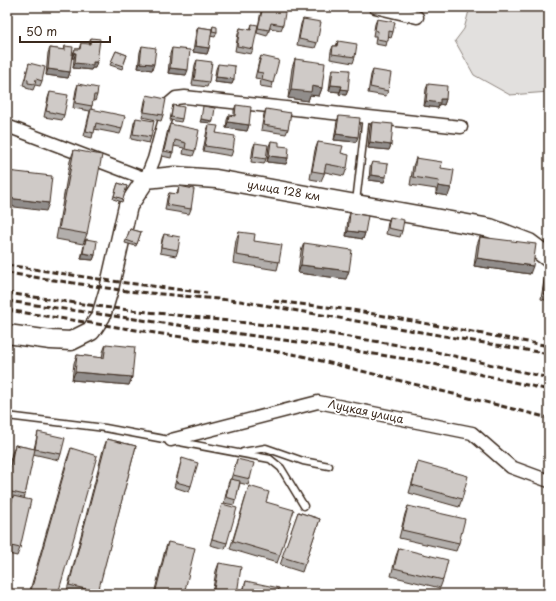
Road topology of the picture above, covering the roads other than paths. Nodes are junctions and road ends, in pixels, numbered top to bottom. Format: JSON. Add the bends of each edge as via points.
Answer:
{"nodes":[{"id":1,"x":375,"y":7,"type":"edge"},
{"id":2,"x":417,"y":17,"type":"dead end"},
{"id":3,"x":366,"y":116,"type":"junction"},
{"id":4,"x":7,"y":126,"type":"edge"},
{"id":5,"x":462,"y":127,"type":"dead end"},
{"id":6,"x":146,"y":179,"type":"junction"},
{"id":7,"x":356,"y":202,"type":"junction"},
{"id":8,"x":549,"y":258,"type":"edge"},
{"id":9,"x":7,"y":334,"type":"edge"},
{"id":10,"x":7,"y":416,"type":"edge"},
{"id":11,"x":171,"y":440,"type":"junction"},
{"id":12,"x":238,"y":453,"type":"junction"},
{"id":13,"x":329,"y":466,"type":"dead end"},
{"id":14,"x":549,"y":481,"type":"edge"},
{"id":15,"x":304,"y":506,"type":"dead end"}],
"edges":[{"from":1,"to":2,"type":"street"},
{"from":3,"to":5,"type":"street"},
{"from":3,"to":6,"type":"street","via":[[176,98],[169,104]]},
{"from":3,"to":7,"type":"lane"},
{"from":4,"to":6,"type":"street"},
{"from":6,"to":7,"type":"street","name":"улица 128 км","via":[[175,176],[216,178]]},
{"from":6,"to":9,"type":"street","via":[[128,206],[109,289],[97,324],[91,331],[71,341]]},
{"from":7,"to":8,"type":"street","name":"улица 128 км","via":[[490,228],[529,243]]},
{"from":10,"to":11,"type":"lane","via":[[105,428]]},
{"from":11,"to":12,"type":"lane"},
{"from":11,"to":14,"type":"street","name":"Луцкая улица","via":[[318,402],[472,433],[511,467]]},
{"from":12,"to":13,"type":"lane","via":[[266,448],[304,461]]},
{"from":12,"to":15,"type":"lane","via":[[270,458],[281,468]]}]}
